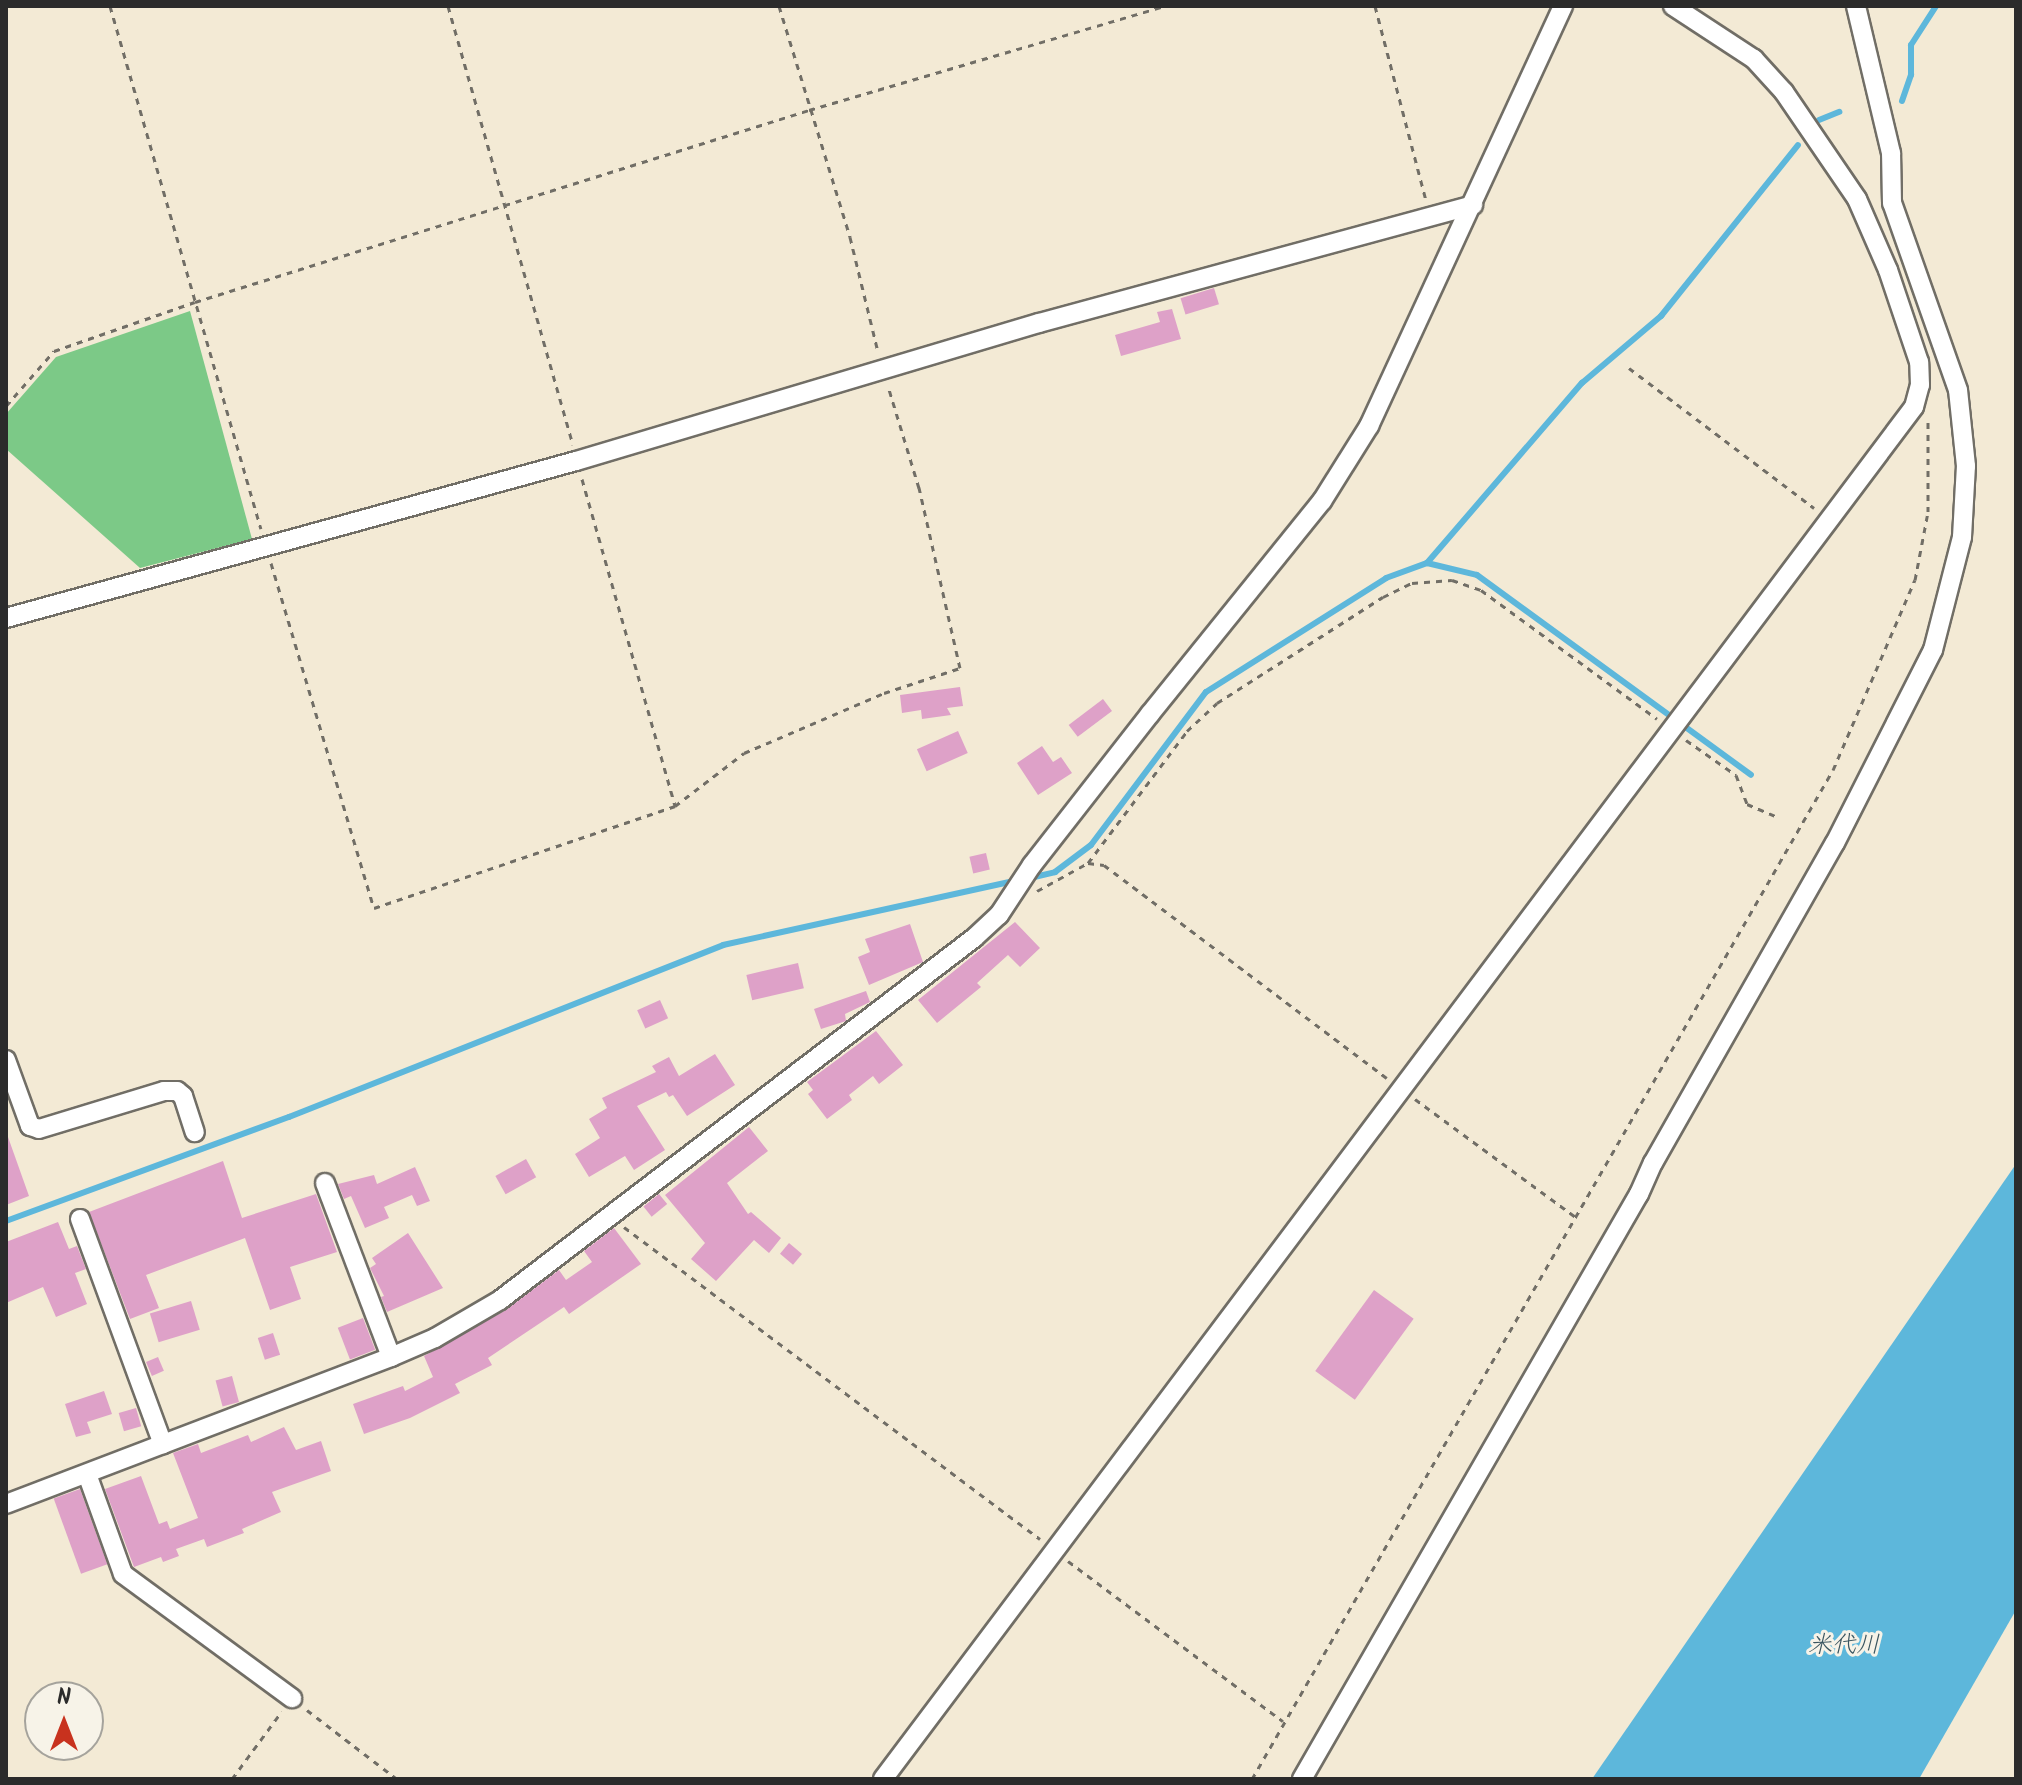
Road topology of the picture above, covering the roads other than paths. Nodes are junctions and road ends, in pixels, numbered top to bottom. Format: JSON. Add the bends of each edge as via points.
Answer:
{"nodes":[{"id":1,"x":1563,"y":6,"type":"edge"},
{"id":2,"x":1673,"y":6,"type":"edge"},
{"id":3,"x":1856,"y":6,"type":"edge"},
{"id":4,"x":1857,"y":199,"type":"junction"},
{"id":5,"x":1892,"y":203,"type":"junction"},
{"id":6,"x":1473,"y":205,"type":"junction"},
{"id":7,"x":6,"y":618,"type":"edge"},
{"id":8,"x":6,"y":1060,"type":"edge"},
{"id":9,"x":195,"y":1132,"type":"dead end"},
{"id":10,"x":325,"y":1183,"type":"dead end"},
{"id":11,"x":80,"y":1219,"type":"dead end"},
{"id":12,"x":391,"y":1357,"type":"junction"},
{"id":13,"x":163,"y":1444,"type":"junction"},
{"id":14,"x":87,"y":1474,"type":"junction"},
{"id":15,"x":6,"y":1504,"type":"edge"},
{"id":16,"x":292,"y":1698,"type":"road end"},
{"id":17,"x":883,"y":1779,"type":"edge"},
{"id":18,"x":1302,"y":1779,"type":"edge"}],
"edges":[{"from":1,"to":6,"type":"street"},
{"from":2,"to":4,"type":"street","via":[[1754,59],[1784,92]]},
{"from":3,"to":5,"type":"street","via":[[1891,153]]},
{"from":4,"to":5,"type":"street"},
{"from":4,"to":17,"type":"street","via":[[1919,362],[1914,407]]},
{"from":5,"to":18,"type":"street","via":[[1958,390],[1966,466],[1962,537],[1933,650],[1835,843],[1639,1194]]},
{"from":6,"to":7,"type":"street"},
{"from":6,"to":12,"type":"street","via":[[1369,426],[1322,501],[1032,865],[999,915],[500,1300]]},
{"from":8,"to":9,"type":"street","via":[[30,1126],[39,1129],[177,1091]]},
{"from":10,"to":12,"type":"street"},
{"from":11,"to":13,"type":"street"},
{"from":12,"to":13,"type":"street"},
{"from":13,"to":14,"type":"street"},
{"from":14,"to":15,"type":"street"},
{"from":14,"to":16,"type":"street","via":[[123,1574]]}]}
